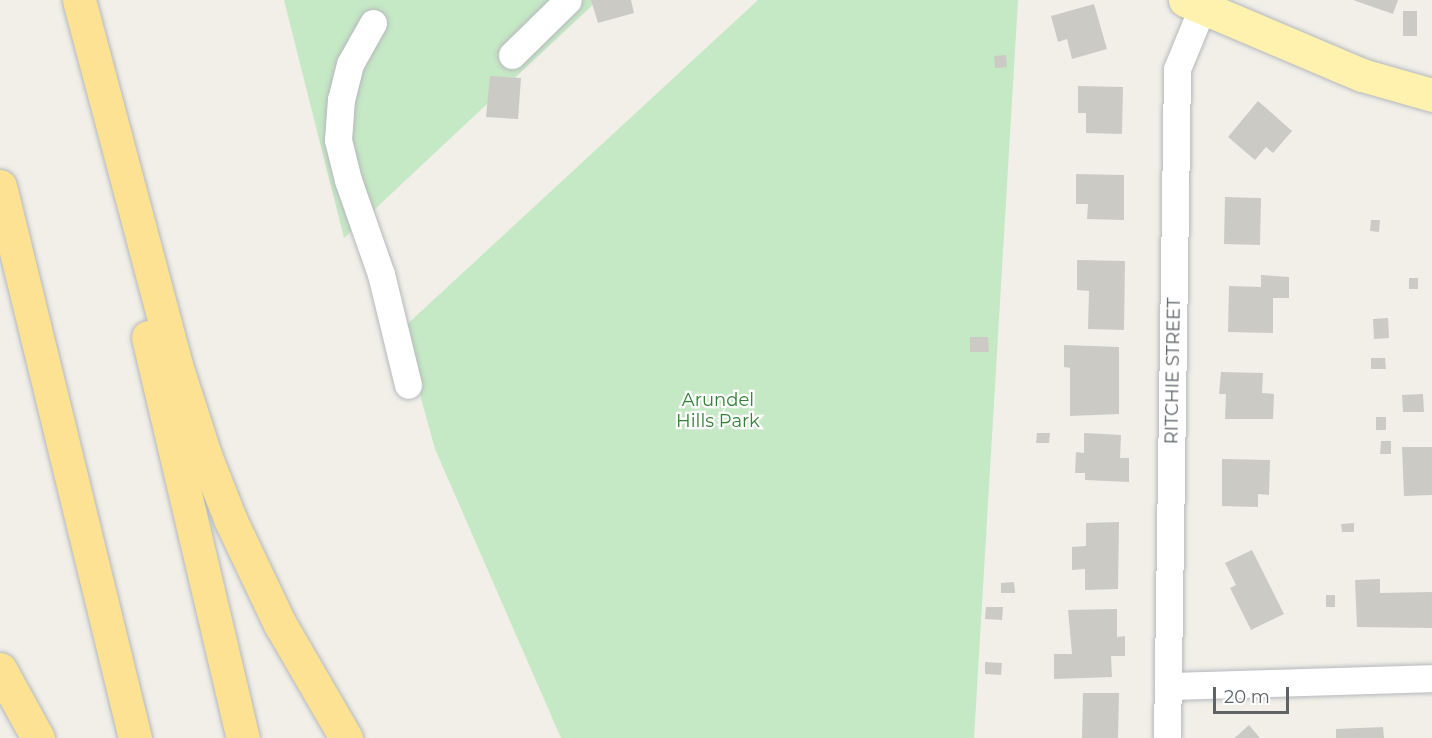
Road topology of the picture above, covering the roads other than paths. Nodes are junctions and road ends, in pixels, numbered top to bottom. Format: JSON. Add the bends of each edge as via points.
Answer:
{"nodes":[{"id":1,"x":78,"y":0,"type":"edge"},
{"id":2,"x":568,"y":0,"type":"edge"},
{"id":3,"x":1193,"y":4,"type":"edge"},
{"id":4,"x":373,"y":22,"type":"dead end"},
{"id":5,"x":512,"y":55,"type":"dead end"},
{"id":6,"x":1432,"y":94,"type":"edge"},
{"id":7,"x":0,"y":186,"type":"edge"},
{"id":8,"x":408,"y":385,"type":"dead end"},
{"id":9,"x":0,"y":669,"type":"edge"},
{"id":10,"x":1432,"y":678,"type":"edge"},
{"id":11,"x":1168,"y":686,"type":"junction"},
{"id":12,"x":132,"y":733,"type":"edge"},
{"id":13,"x":38,"y":738,"type":"edge"},
{"id":14,"x":243,"y":738,"type":"edge"},
{"id":15,"x":346,"y":738,"type":"edge"},
{"id":16,"x":1167,"y":738,"type":"edge"}],
"edges":[{"from":1,"to":14,"type":"highway","via":[[154,369]]},
{"from":1,"to":15,"type":"highway","via":[[176,365],[205,455],[231,521],[280,624]]},
{"from":2,"to":5,"type":"street"},
{"from":3,"to":6,"type":"main road","via":[[1362,75]]},
{"from":3,"to":11,"type":"street","name":"RITCHIE STREET","via":[[1177,69]]},
{"from":4,"to":8,"type":"street","via":[[350,64],[341,99],[338,140],[381,273]]},
{"from":7,"to":12,"type":"highway"},
{"from":9,"to":13,"type":"highway"},
{"from":10,"to":11,"type":"street"},
{"from":11,"to":16,"type":"street","name":"RITCHIE STREET"}]}
